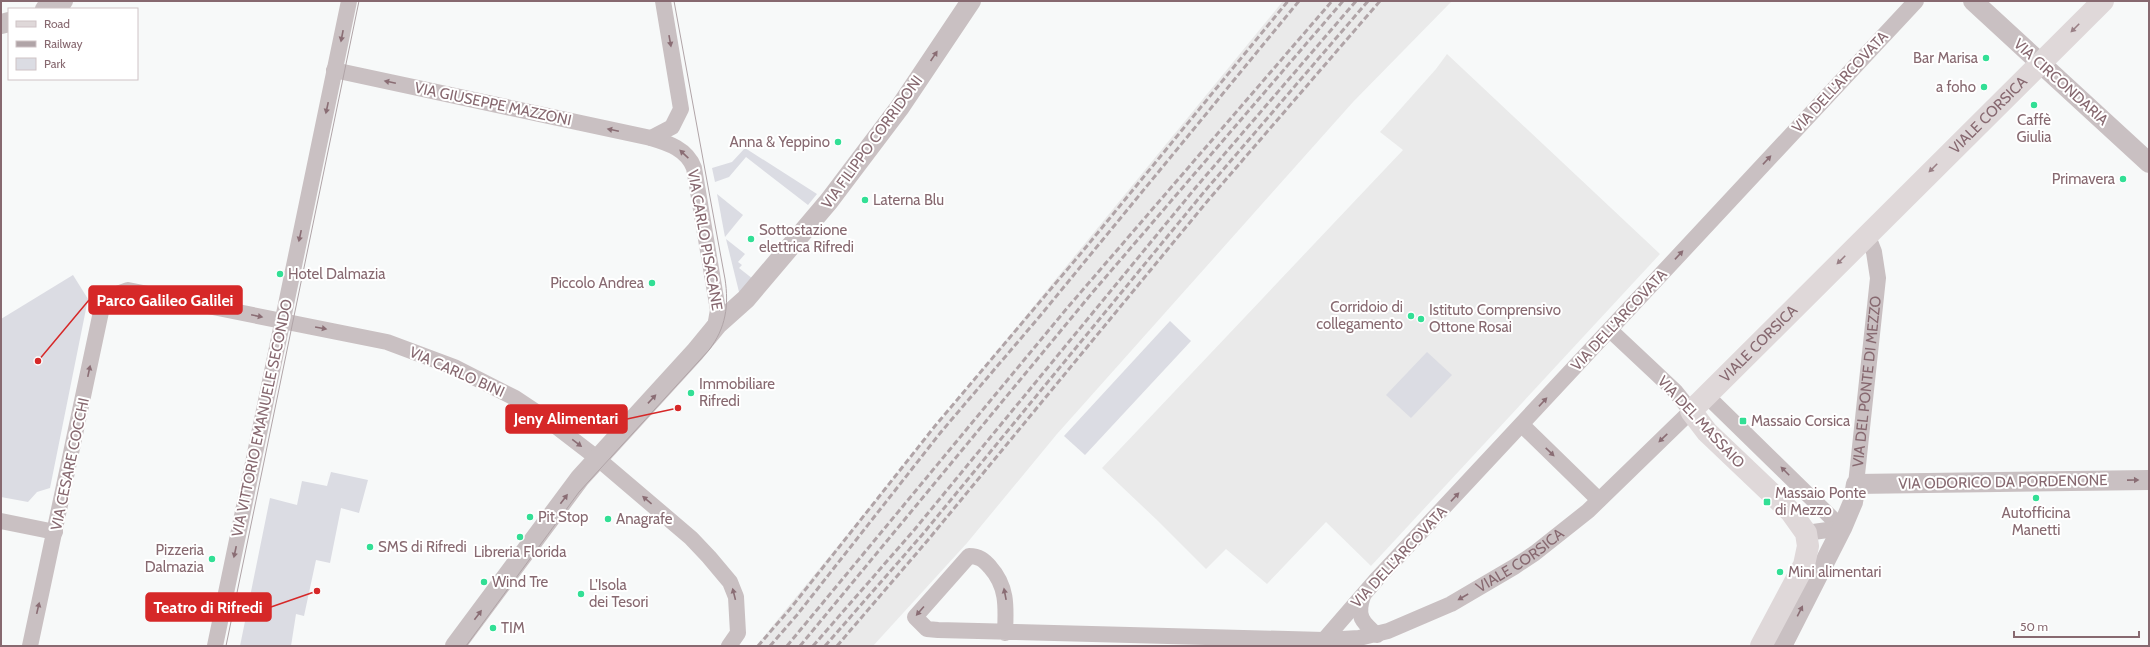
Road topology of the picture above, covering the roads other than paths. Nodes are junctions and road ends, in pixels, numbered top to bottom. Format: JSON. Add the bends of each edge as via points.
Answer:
{"nodes":[{"id":1,"x":63,"y":1,"type":"edge"},
{"id":2,"x":349,"y":1,"type":"edge"},
{"id":3,"x":663,"y":1,"type":"edge"},
{"id":4,"x":971,"y":1,"type":"edge"},
{"id":5,"x":1916,"y":1,"type":"edge"},
{"id":6,"x":1973,"y":1,"type":"edge"},
{"id":7,"x":2103,"y":1,"type":"edge"},
{"id":8,"x":47,"y":8,"type":"edge"},
{"id":9,"x":2041,"y":62,"type":"junction"},
{"id":10,"x":334,"y":70,"type":"junction"},
{"id":11,"x":651,"y":138,"type":"junction"},
{"id":12,"x":2149,"y":163,"type":"edge"},
{"id":13,"x":1867,"y":234,"type":"junction"},
{"id":14,"x":122,"y":291,"type":"joint"},
{"id":15,"x":282,"y":322,"type":"junction"},
{"id":16,"x":715,"y":327,"type":"junction"},
{"id":17,"x":1610,"y":330,"type":"junction"},
{"id":18,"x":1706,"y":395,"type":"junction"},
{"id":19,"x":1691,"y":411,"type":"junction"},
{"id":20,"x":1522,"y":426,"type":"junction"},
{"id":21,"x":597,"y":458,"type":"junction"},
{"id":22,"x":2149,"y":480,"type":"edge"},
{"id":23,"x":1856,"y":484,"type":"junction"},
{"id":24,"x":1599,"y":500,"type":"junction"},
{"id":25,"x":1,"y":521,"type":"edge"},
{"id":26,"x":1842,"y":528,"type":"junction"},
{"id":27,"x":55,"y":532,"type":"junction"},
{"id":28,"x":1806,"y":533,"type":"junction"},
{"id":29,"x":1363,"y":596,"type":"junction"},
{"id":30,"x":1377,"y":634,"type":"junction"},
{"id":31,"x":1012,"y":637,"type":"edge"},
{"id":32,"x":734,"y":639,"type":"edge"},
{"id":33,"x":1324,"y":643,"type":"edge"},
{"id":34,"x":30,"y":646,"type":"edge"},
{"id":35,"x":215,"y":646,"type":"edge"},
{"id":36,"x":455,"y":646,"type":"edge"},
{"id":37,"x":1762,"y":646,"type":"edge"},
{"id":38,"x":1782,"y":646,"type":"edge"}],
"edges":[{"from":1,"to":8,"type":"street"},
{"from":2,"to":10,"type":"street","name":"VIA VITTORIO EMANUELE SECONDO","one_way":true},
{"from":3,"to":11,"type":"street","one_way":true,"via":[[681,108],[672,127]]},
{"from":16,"to":4,"type":"street","name":"VIA FILIPPO CORRIDONI","one_way":true,"via":[[746,299],[849,176],[900,107]]},
{"from":17,"to":5,"type":"street","name":"VIA DELL'ARCOVATA","one_way":true},
{"from":6,"to":9,"type":"street","name":"VIA CIRCONDARIA"},
{"from":7,"to":9,"type":"main road","name":"VIALE CORSICA","one_way":true},
{"from":9,"to":12,"type":"street","name":"VIA CIRCONDARIA"},
{"from":9,"to":13,"type":"main road","name":"VIALE CORSICA","one_way":true},
{"from":11,"to":10,"type":"street","name":"VIA GIUSEPPE MAZZONI","one_way":true},
{"from":10,"to":15,"type":"street","name":"VIA VITTORIO EMANUELE SECONDO","one_way":true},
{"from":16,"to":11,"type":"street","name":"VIA CARLO PISACANE","one_way":true,"via":[[718,310],[694,168],[688,157],[677,148]]},
{"from":13,"to":18,"type":"main road","name":"VIALE CORSICA","one_way":true},
{"from":13,"to":23,"type":"street","name":"VIA DEL PONTE DI MEZZO","via":[[1874,252],[1878,278]]},
{"from":14,"to":15,"type":"street","name":"VIA CARLO BINI","one_way":true,"via":[[135,291]]},
{"from":27,"to":14,"type":"street","name":"VIA CESARE COCCHI","one_way":true,"via":[[102,307],[110,298]]},
{"from":15,"to":21,"type":"street","name":"VIA CARLO BINI","one_way":true,"via":[[387,342],[454,367],[490,384],[531,409]]},
{"from":15,"to":35,"type":"street","name":"VIA VITTORIO EMANUELE SECONDO","one_way":true},
{"from":21,"to":16,"type":"street","name":"VIA FILIPPO CORRIDONI","one_way":true},
{"from":17,"to":19,"type":"street","name":"VIA DEL MASSAIO","via":[[1675,391]]},
{"from":20,"to":17,"type":"street","name":"VIA DELL'ARCOVATA","one_way":true},
{"from":18,"to":19,"type":"main road","name":"VIALE CORSICA"},
{"from":26,"to":18,"type":"street","name":"VIA DEL MASSAIO","one_way":true},
{"from":19,"to":24,"type":"street","name":"VIALE CORSICA","one_way":true},
{"from":19,"to":28,"type":"main road","name":"VIA DEL MASSAIO","via":[[1707,432],[1791,512]]},
{"from":20,"to":24,"type":"street","one_way":true},
{"from":29,"to":20,"type":"street","name":"VIA DELL'ARCOVATA","one_way":true},
{"from":32,"to":21,"type":"street","name":"VIA CARLO BINI","one_way":true,"via":[[734,588],[691,538]]},
{"from":36,"to":21,"type":"street","name":"VIA FILIPPO CORRIDONI","one_way":true},
{"from":23,"to":22,"type":"street","name":"VIA ODORICO DA PORDENONE","one_way":true},
{"from":23,"to":26,"type":"street","name":"VIA DEL PONTE DI MEZZO","via":[[1853,502]]},
{"from":24,"to":30,"type":"street","name":"VIALE CORSICA","one_way":true,"via":[[1558,536],[1514,567],[1451,604]]},
{"from":25,"to":27,"type":"street"},
{"from":26,"to":28,"type":"street"},
{"from":38,"to":26,"type":"street","name":"VIA DEL PONTE DI MEZZO","one_way":true},
{"from":34,"to":27,"type":"street","name":"VIA CESARE COCCHI","one_way":true},
{"from":28,"to":37,"type":"main road","via":[[1808,546],[1804,565]]},
{"from":29,"to":30,"type":"street","via":[[1359,607],[1360,615],[1363,622]]},
{"from":29,"to":33,"type":"street","name":"VIA DELL'ARCOVATA"},
{"from":30,"to":33,"type":"street","name":"VIALE CORSICA"},
{"from":31,"to":31,"type":"street","name":"VIALE CORSICA","one_way":true,"via":[[1004,588],[991,568],[975,556],[969,556],[915,617],[926,629]]},
{"from":31,"to":33,"type":"street","name":"VIALE CORSICA"}]}
